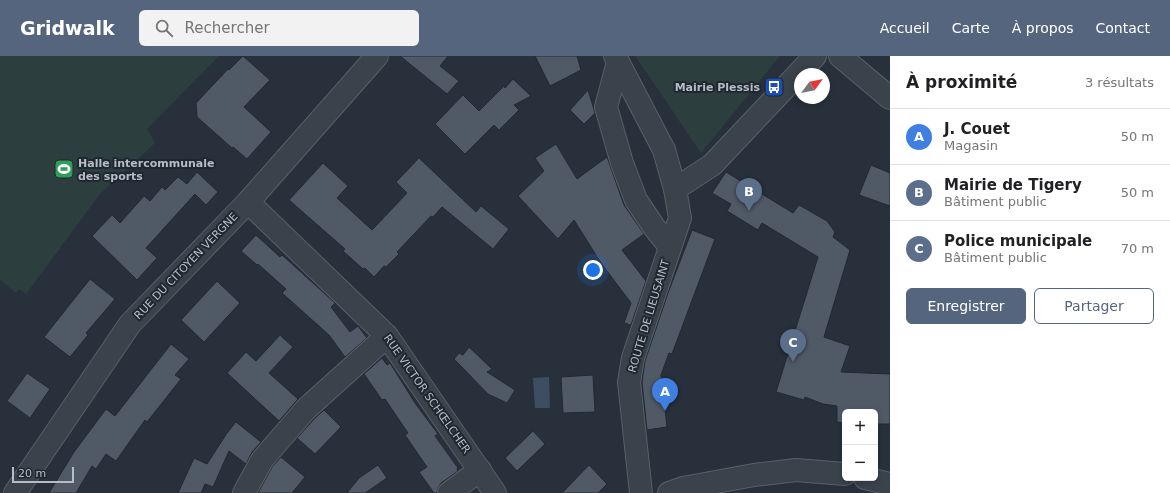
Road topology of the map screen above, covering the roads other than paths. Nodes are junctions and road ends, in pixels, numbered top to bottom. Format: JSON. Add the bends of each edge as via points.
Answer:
{"nodes":[{"id":1,"x":377,"y":56,"type":"edge"},
{"id":2,"x":815,"y":56,"type":"edge"},
{"id":3,"x":840,"y":56,"type":"edge"},
{"id":4,"x":616,"y":59,"type":"edge"},
{"id":5,"x":890,"y":98,"type":"edge"},
{"id":6,"x":675,"y":189,"type":"junction"},
{"id":7,"x":248,"y":202,"type":"junction"},
{"id":8,"x":670,"y":247,"type":"junction"},
{"id":9,"x":387,"y":336,"type":"junction"},
{"id":10,"x":480,"y":470,"type":"junction"},
{"id":11,"x":842,"y":474,"type":"edge"},
{"id":12,"x":878,"y":481,"type":"edge"},
{"id":13,"x":890,"y":484,"type":"edge"},
{"id":14,"x":15,"y":493,"type":"edge"},
{"id":15,"x":244,"y":493,"type":"edge"},
{"id":16,"x":449,"y":493,"type":"edge"},
{"id":17,"x":495,"y":493,"type":"edge"},
{"id":18,"x":641,"y":493,"type":"edge"},
{"id":19,"x":669,"y":493,"type":"edge"}],
"edges":[{"from":1,"to":7,"type":"street","name":"RUE DU CITOYEN VERGNE"},
{"from":2,"to":6,"type":"street","via":[[712,165]]},
{"from":3,"to":5,"type":"street"},
{"from":4,"to":6,"type":"street","name":"ROUTE DE LIEUSAINT","via":[[664,150]]},
{"from":4,"to":8,"type":"street","via":[[606,107],[622,163],[636,200]]},
{"from":6,"to":8,"type":"street","name":"ROUTE DE LIEUSAINT","via":[[680,218]]},
{"from":7,"to":9,"type":"street","name":"RUE VICTOR SCHŒLCHER"},
{"from":7,"to":14,"type":"street","name":"RUE DU CITOYEN VERGNE","via":[[130,324]]},
{"from":8,"to":18,"type":"street","name":"ROUTE DE LIEUSAINT","via":[[633,358],[629,382]]},
{"from":9,"to":10,"type":"street","name":"RUE VICTOR SCHŒLCHER"},
{"from":9,"to":15,"type":"street","via":[[306,409],[262,460]]},
{"from":10,"to":16,"type":"street"},
{"from":10,"to":17,"type":"street","name":"RUE VICTOR SCHŒLCHER"},
{"from":11,"to":19,"type":"street","via":[[796,470],[754,475]]},
{"from":12,"to":13,"type":"street"}]}
